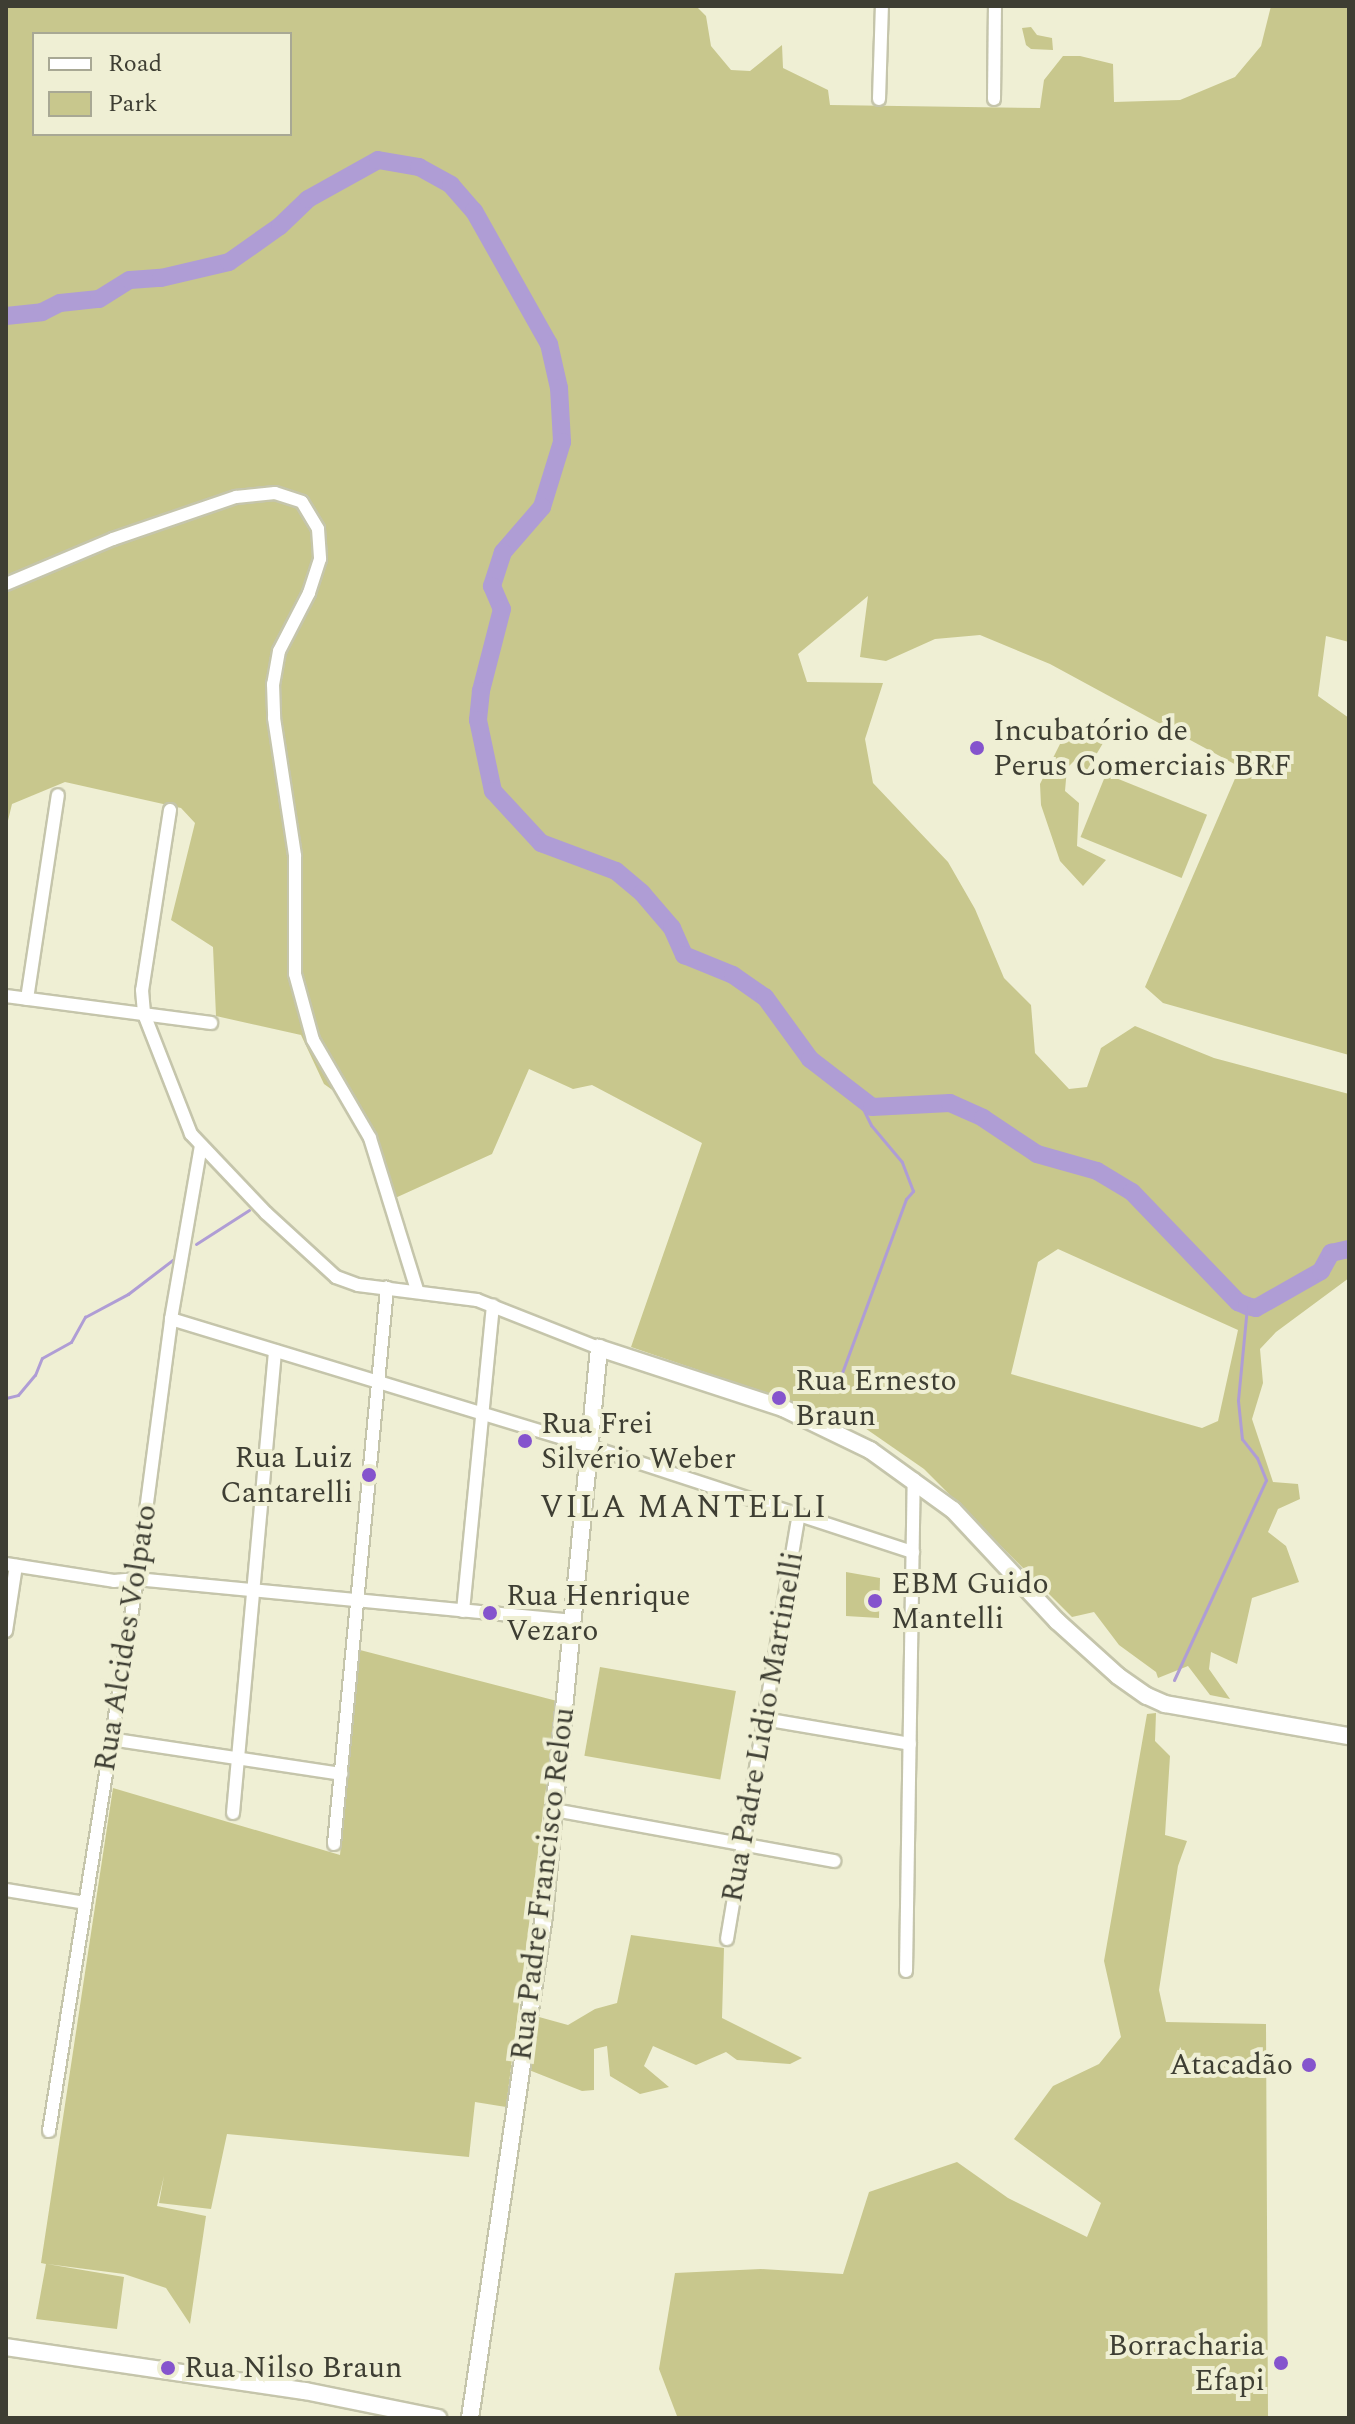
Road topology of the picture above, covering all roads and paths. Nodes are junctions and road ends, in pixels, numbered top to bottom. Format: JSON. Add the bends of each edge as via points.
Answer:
{"nodes":[{"id":1,"x":882,"y":6,"type":"edge"},
{"id":2,"x":995,"y":6,"type":"edge"},
{"id":3,"x":879,"y":99,"type":"dead end"},
{"id":4,"x":994,"y":99,"type":"dead end"},
{"id":5,"x":6,"y":584,"type":"edge"},
{"id":6,"x":58,"y":795,"type":"dead end"},
{"id":7,"x":170,"y":810,"type":"dead end"},
{"id":8,"x":6,"y":996,"type":"edge"},
{"id":9,"x":27,"y":999,"type":"junction"},
{"id":10,"x":144,"y":1014,"type":"junction"},
{"id":11,"x":211,"y":1023,"type":"dead end"},
{"id":12,"x":201,"y":1146,"type":"junction"},
{"id":13,"x":387,"y":1288,"type":"junction"},
{"id":14,"x":417,"y":1290,"type":"junction"},
{"id":15,"x":493,"y":1305,"type":"junction"},
{"id":16,"x":171,"y":1319,"type":"junction"},
{"id":17,"x":599,"y":1348,"type":"junction"},
{"id":18,"x":275,"y":1351,"type":"junction"},
{"id":19,"x":378,"y":1383,"type":"junction"},
{"id":20,"x":482,"y":1416,"type":"junction"},
{"id":21,"x":588,"y":1446,"type":"junction"},
{"id":22,"x":914,"y":1479,"type":"junction"},
{"id":23,"x":799,"y":1515,"type":"junction"},
{"id":24,"x":913,"y":1552,"type":"junction"},
{"id":25,"x":11,"y":1565,"type":"edge"},
{"id":26,"x":137,"y":1579,"type":"junction"},
{"id":27,"x":253,"y":1591,"type":"junction"},
{"id":28,"x":357,"y":1601,"type":"junction"},
{"id":29,"x":463,"y":1611,"type":"junction"},
{"id":30,"x":573,"y":1621,"type":"junction"},
{"id":31,"x":6,"y":1631,"type":"edge"},
{"id":32,"x":764,"y":1719,"type":"junction"},
{"id":33,"x":1349,"y":1736,"type":"edge"},
{"id":34,"x":110,"y":1739,"type":"junction"},
{"id":35,"x":910,"y":1744,"type":"junction"},
{"id":36,"x":238,"y":1759,"type":"junction"},
{"id":37,"x":341,"y":1774,"type":"junction"},
{"id":38,"x":554,"y":1810,"type":"junction"},
{"id":39,"x":233,"y":1813,"type":"dead end"},
{"id":40,"x":334,"y":1844,"type":"dead end"},
{"id":41,"x":743,"y":1845,"type":"junction"},
{"id":42,"x":834,"y":1861,"type":"dead end"},
{"id":43,"x":6,"y":1890,"type":"edge"},
{"id":44,"x":85,"y":1903,"type":"junction"},
{"id":45,"x":727,"y":1939,"type":"dead end"},
{"id":46,"x":906,"y":1971,"type":"dead end"},
{"id":47,"x":49,"y":2131,"type":"dead end"},
{"id":48,"x":6,"y":2347,"type":"edge"},
{"id":49,"x":438,"y":2418,"type":"edge"},
{"id":50,"x":470,"y":2418,"type":"edge"}],
"edges":[{"from":1,"to":3,"type":"street"},
{"from":2,"to":4,"type":"street"},
{"from":5,"to":14,"type":"street","via":[[113,539],[236,497],[275,493],[302,502],[318,529],[320,559],[279,651],[273,684],[295,856],[295,974],[313,1040],[370,1138]]},
{"from":6,"to":9,"type":"street"},
{"from":7,"to":10,"type":"street","via":[[142,990]]},
{"from":8,"to":9,"type":"street"},
{"from":9,"to":10,"type":"street"},
{"from":10,"to":11,"type":"street"},
{"from":10,"to":12,"type":"street","via":[[191,1134]]},
{"from":12,"to":13,"type":"street","via":[[328,1271],[358,1285]]},
{"from":12,"to":16,"type":"street","name":"Rua Alcides Volpato"},
{"from":13,"to":14,"type":"street"},
{"from":13,"to":19,"type":"street"},
{"from":14,"to":15,"type":"street"},
{"from":15,"to":17,"type":"street"},
{"from":15,"to":20,"type":"street"},
{"from":16,"to":18,"type":"street"},
{"from":16,"to":26,"type":"street","name":"Rua Alcides Volpato"},
{"from":17,"to":21,"type":"street","name":"Rua Padre Francisco Relou"},
{"from":17,"to":22,"type":"street","via":[[783,1408],[831,1428]]},
{"from":18,"to":19,"type":"street"},
{"from":18,"to":27,"type":"street"},
{"from":19,"to":20,"type":"street"},
{"from":19,"to":28,"type":"street"},
{"from":20,"to":21,"type":"street"},
{"from":20,"to":29,"type":"street"},
{"from":21,"to":23,"type":"street"},
{"from":21,"to":30,"type":"street","name":"Rua Padre Francisco Relou"},
{"from":22,"to":24,"type":"street"},
{"from":22,"to":33,"type":"street","via":[[953,1510],[1057,1621],[1147,1696],[1165,1704]]},
{"from":23,"to":24,"type":"street"},
{"from":23,"to":32,"type":"street","name":"Rua Padre Lidio Martinelli"},
{"from":24,"to":35,"type":"street"},
{"from":25,"to":26,"type":"street","via":[[114,1581]]},
{"from":25,"to":31,"type":"street"},
{"from":26,"to":27,"type":"street"},
{"from":26,"to":34,"type":"street","name":"Rua Alcides Volpato"},
{"from":27,"to":28,"type":"street"},
{"from":27,"to":36,"type":"street"},
{"from":28,"to":29,"type":"street"},
{"from":28,"to":37,"type":"street"},
{"from":29,"to":30,"type":"street"},
{"from":30,"to":38,"type":"street","name":"Rua Padre Francisco Relou"},
{"from":32,"to":35,"type":"street"},
{"from":32,"to":41,"type":"street","name":"Rua Padre Lidio Martinelli"},
{"from":34,"to":36,"type":"street"},
{"from":34,"to":44,"type":"street","name":"Rua Alcides Volpato"},
{"from":35,"to":46,"type":"street"},
{"from":36,"to":37,"type":"street"},
{"from":36,"to":39,"type":"street"},
{"from":37,"to":40,"type":"street"},
{"from":38,"to":41,"type":"street"},
{"from":38,"to":50,"type":"street","name":"Rua Padre Francisco Relou","via":[[542,1930]]},
{"from":41,"to":42,"type":"street"},
{"from":41,"to":45,"type":"street","name":"Rua Padre Lidio Martinelli"},
{"from":43,"to":44,"type":"street"},
{"from":44,"to":47,"type":"street","name":"Rua Alcides Volpato"},
{"from":48,"to":49,"type":"street","via":[[305,2391]]}]}
